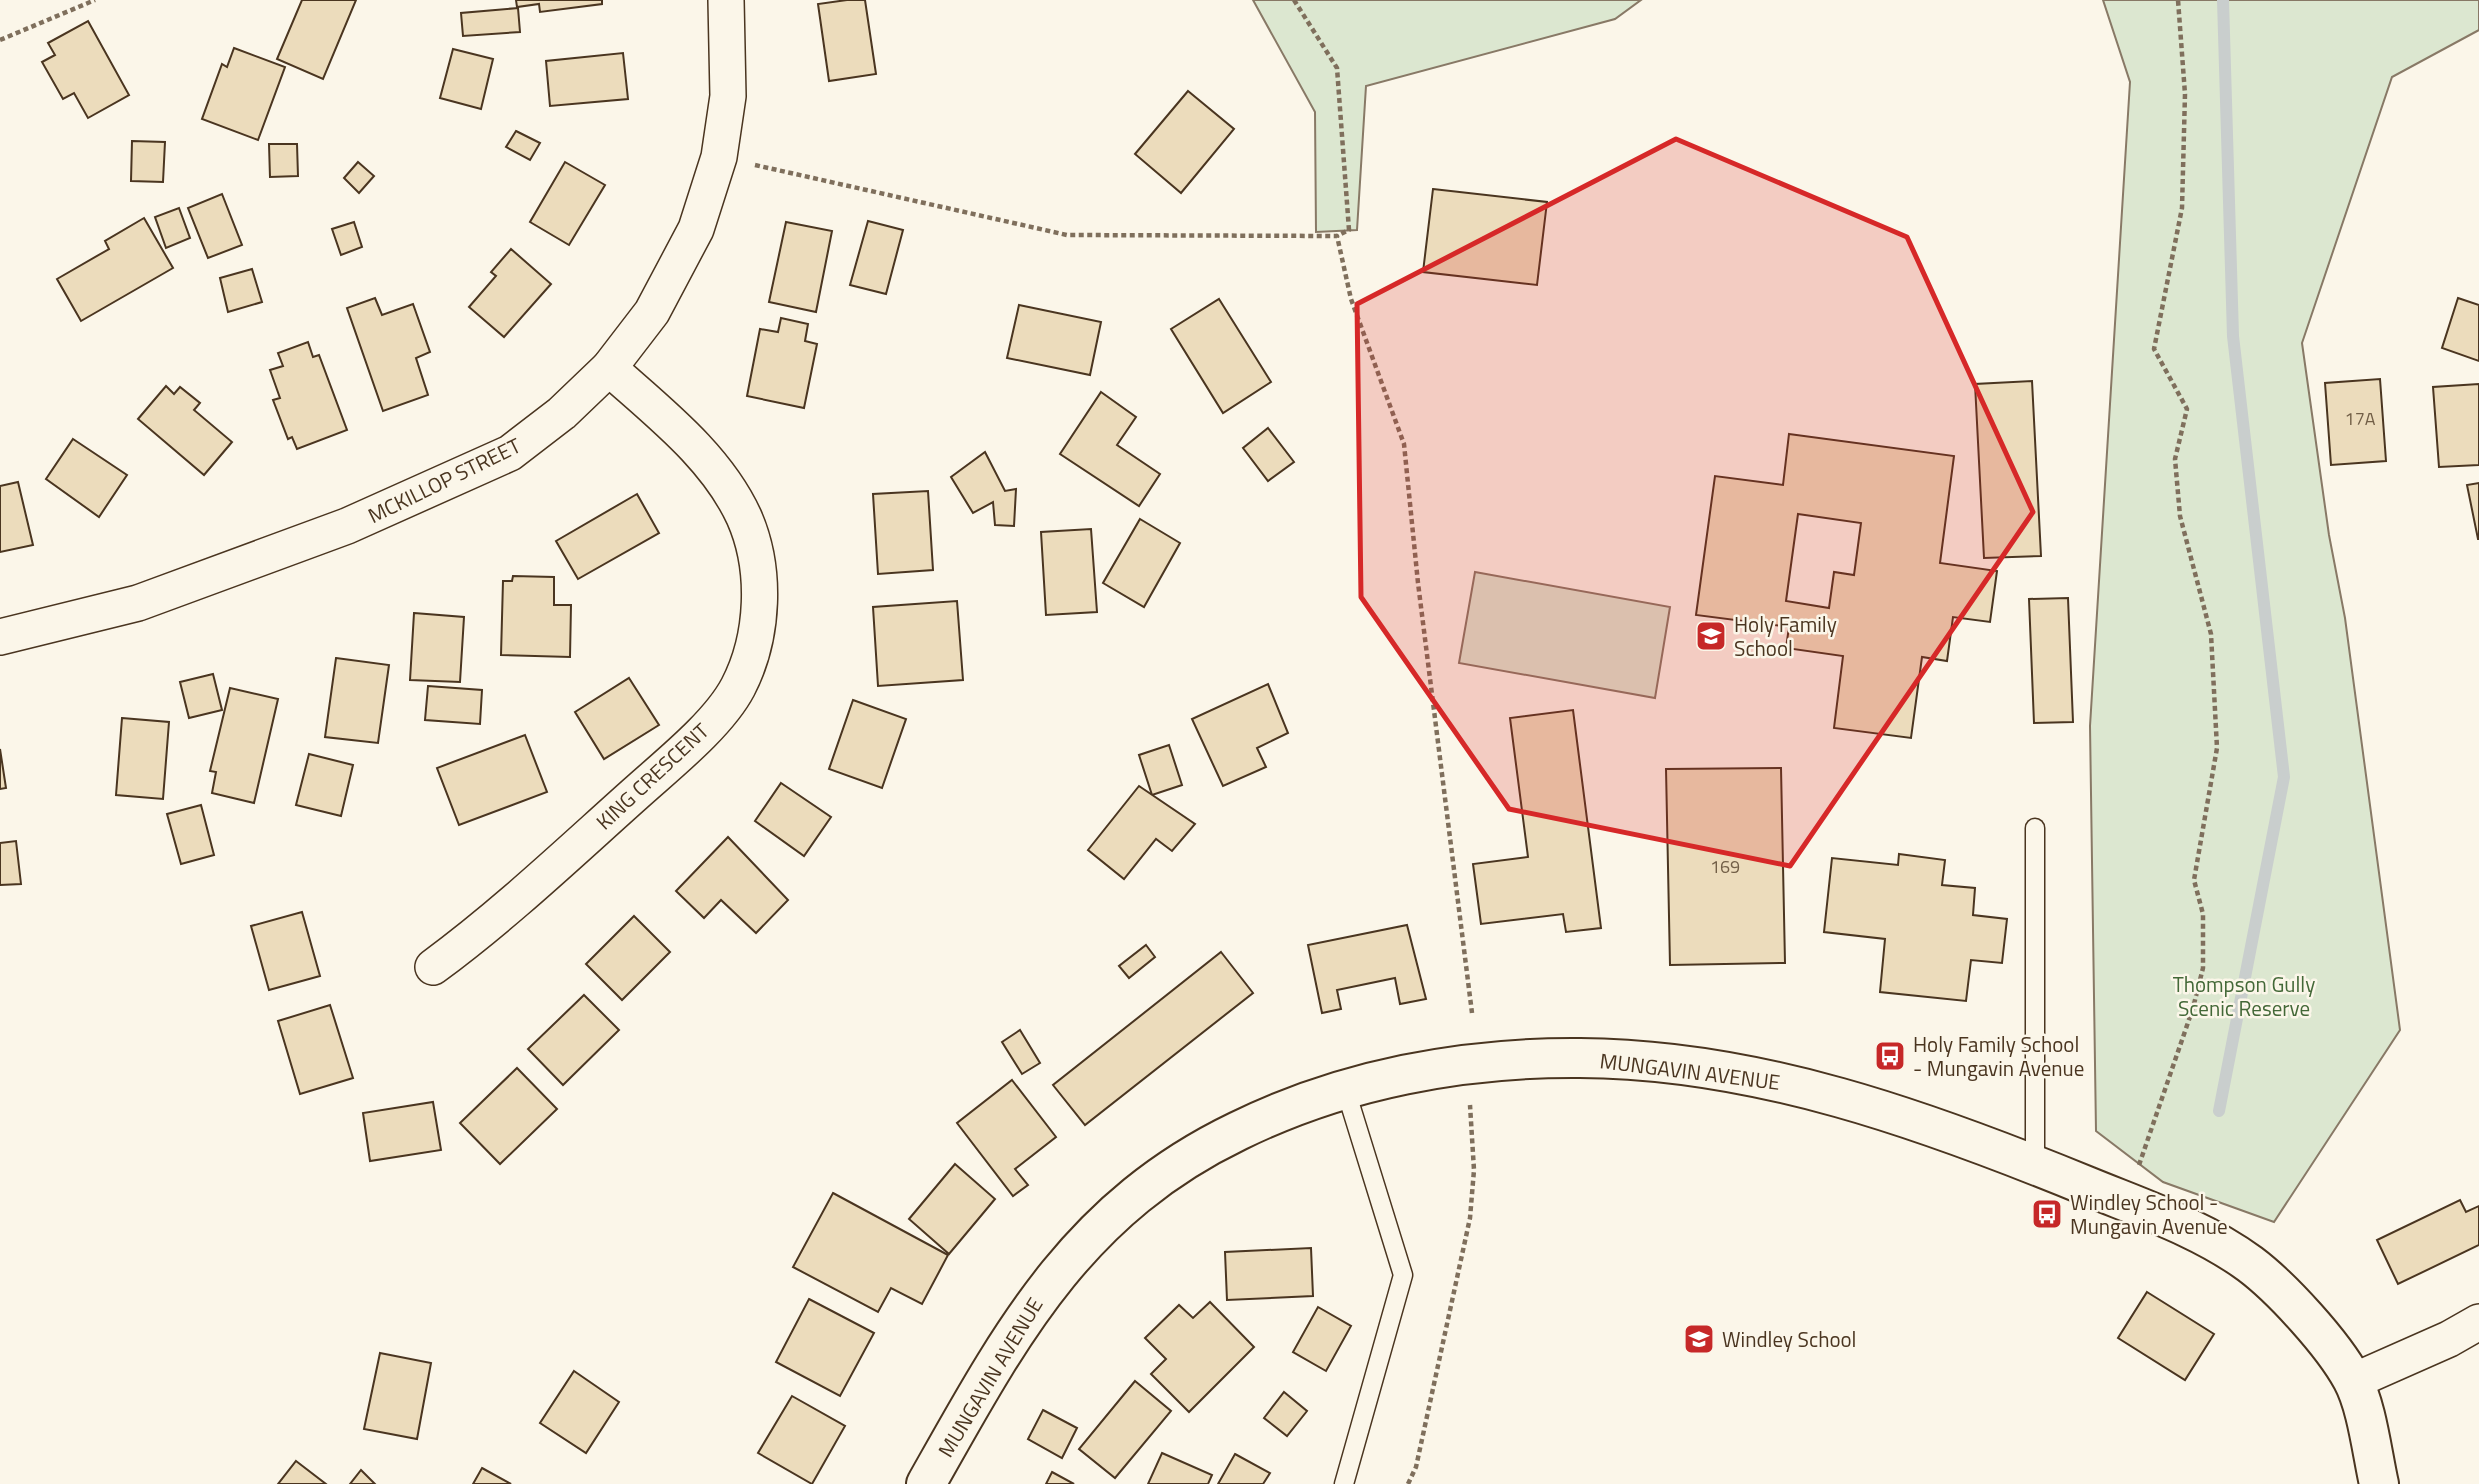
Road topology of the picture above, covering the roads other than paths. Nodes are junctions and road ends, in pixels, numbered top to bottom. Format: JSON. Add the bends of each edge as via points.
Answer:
{"nodes":[{"id":1,"x":726,"y":0,"type":"edge"},
{"id":2,"x":609,"y":368,"type":"junction"},
{"id":3,"x":0,"y":637,"type":"edge"},
{"id":4,"x":2035,"y":828,"type":"dead end"},
{"id":5,"x":433,"y":967,"type":"dead end"},
{"id":6,"x":1345,"y":1088,"type":"junction"},
{"id":7,"x":2035,"y":1165,"type":"junction"},
{"id":8,"x":2479,"y":1322,"type":"edge"},
{"id":9,"x":2354,"y":1381,"type":"junction"},
{"id":10,"x":926,"y":1484,"type":"edge"},
{"id":11,"x":1344,"y":1484,"type":"edge"},
{"id":12,"x":2379,"y":1484,"type":"edge"}],
"edges":[{"from":1,"to":2,"type":"street","name":"MCKILLOP STREET","via":[[728,96],[719,157],[699,220],[652,312]]},
{"from":2,"to":3,"type":"street","name":"MCKILLOP STREET","via":[[562,413],[510,453],[429,491],[138,603]]},
{"from":2,"to":5,"type":"street","name":"KING CRESCENT","via":[[690,442],[726,486],[744,518],[755,551],[760,596],[755,644],[737,688],[698,737],[486,928]]},
{"from":4,"to":7,"type":"lane"},
{"from":6,"to":7,"type":"main road","name":"MUNGAVIN AVENUE","via":[[1410,1073],[1497,1062],[1581,1058],[1650,1062],[1790,1083]]},
{"from":6,"to":10,"type":"main road","name":"MUNGAVIN AVENUE","via":[[1236,1132],[1181,1163],[1128,1201],[1086,1240],[1048,1283],[993,1365]]},
{"from":6,"to":11,"type":"lane","via":[[1403,1275]]},
{"from":7,"to":9,"type":"main road","name":"MUNGAVIN AVENUE","via":[[2196,1230],[2252,1265],[2317,1331]]},
{"from":8,"to":9,"type":"street"},
{"from":9,"to":12,"type":"main road","name":"MUNGAVIN AVENUE"}]}
